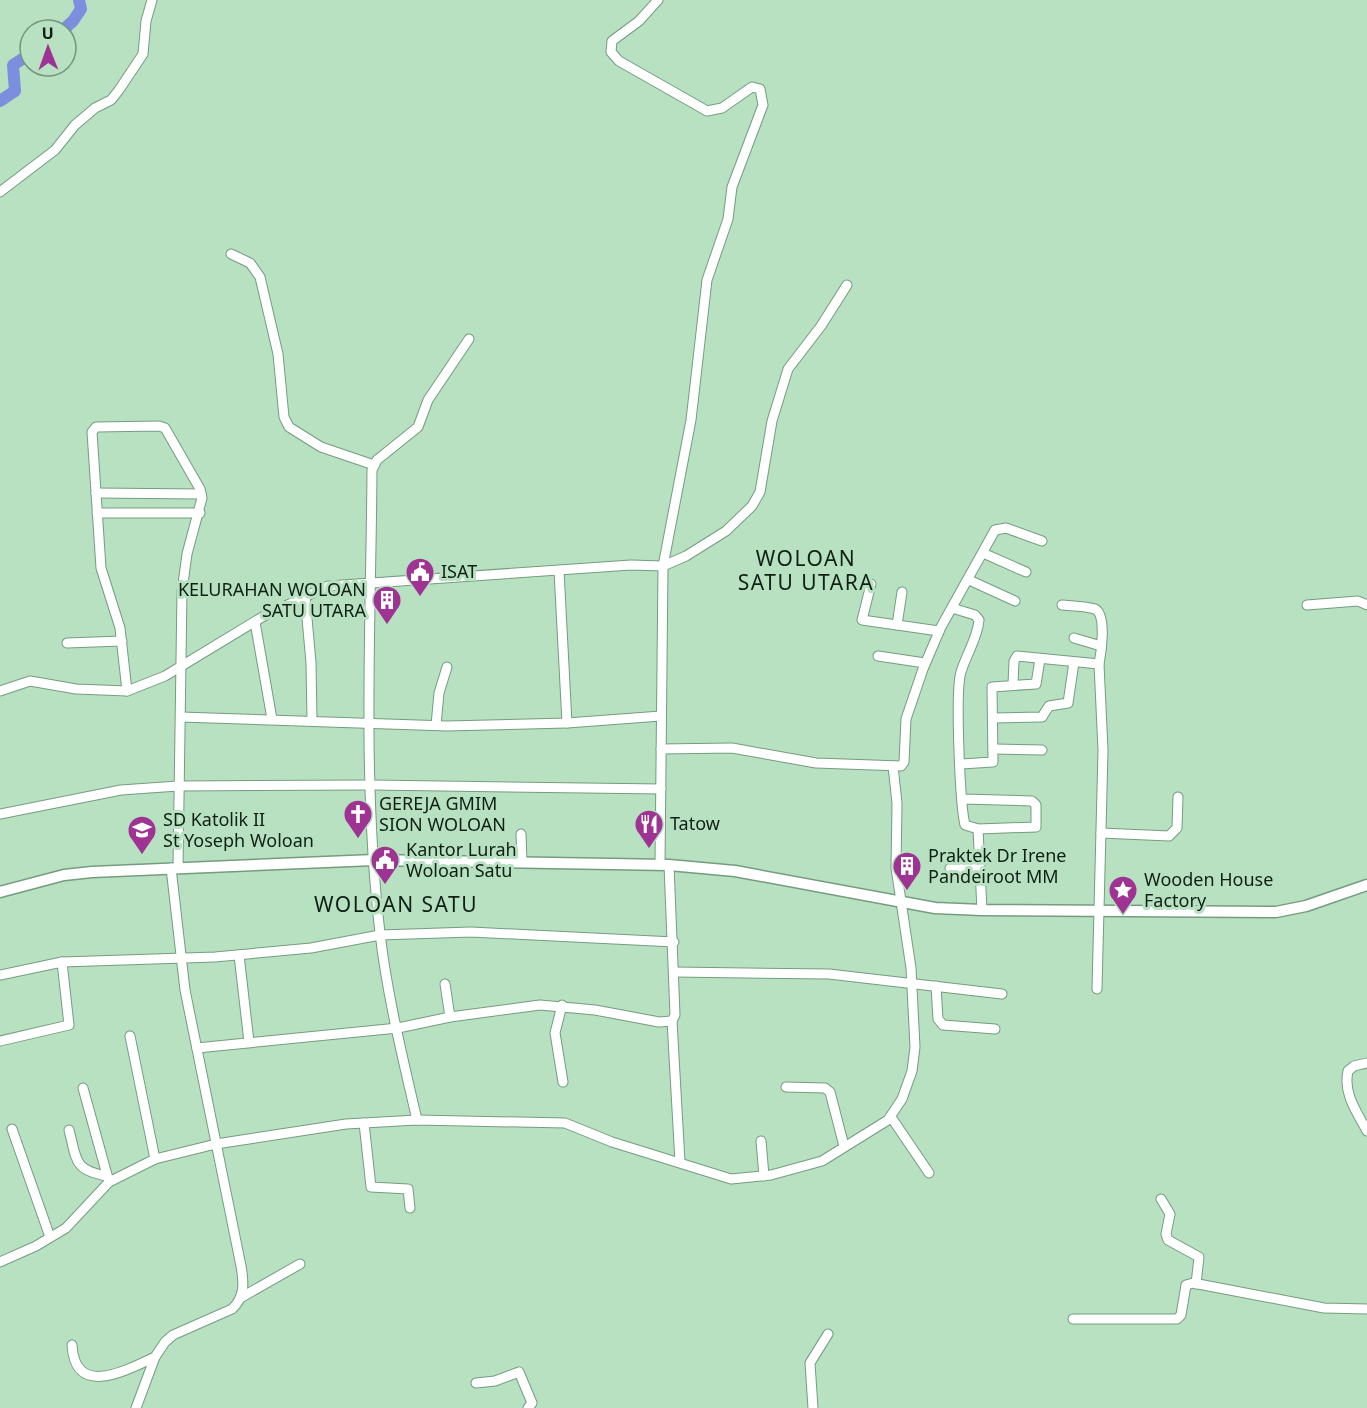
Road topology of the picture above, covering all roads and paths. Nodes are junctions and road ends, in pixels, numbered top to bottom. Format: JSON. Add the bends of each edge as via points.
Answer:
{"nodes":[{"id":1,"x":152,"y":0,"type":"edge"},
{"id":2,"x":658,"y":0,"type":"edge"},
{"id":3,"x":0,"y":192,"type":"edge"},
{"id":4,"x":231,"y":254,"type":"dead end"},
{"id":5,"x":847,"y":285,"type":"dead end"},
{"id":6,"x":469,"y":339,"type":"dead end"},
{"id":7,"x":374,"y":465,"type":"junction"},
{"id":8,"x":96,"y":493,"type":"junction"},
{"id":9,"x":201,"y":494,"type":"junction"},
{"id":10,"x":98,"y":513,"type":"junction"},
{"id":11,"x":200,"y":513,"type":"junction"},
{"id":12,"x":1042,"y":541,"type":"dead end"},
{"id":13,"x":983,"y":553,"type":"junction"},
{"id":14,"x":663,"y":566,"type":"junction"},
{"id":15,"x":559,"y":570,"type":"junction"},
{"id":16,"x":1026,"y":572,"type":"dead end"},
{"id":17,"x":969,"y":580,"type":"junction"},
{"id":18,"x":371,"y":581,"type":"junction"},
{"id":19,"x":871,"y":584,"type":"dead end"},
{"id":20,"x":902,"y":592,"type":"dead end"},
{"id":21,"x":305,"y":596,"type":"junction"},
{"id":22,"x":1015,"y":600,"type":"dead end"},
{"id":23,"x":1062,"y":605,"type":"dead end"},
{"id":24,"x":1307,"y":605,"type":"dead end"},
{"id":25,"x":1367,"y":605,"type":"edge"},
{"id":26,"x":952,"y":608,"type":"junction"},
{"id":27,"x":255,"y":622,"type":"junction"},
{"id":28,"x":897,"y":625,"type":"junction"},
{"id":29,"x":939,"y":631,"type":"junction"},
{"id":30,"x":1074,"y":638,"type":"dead end"},
{"id":31,"x":122,"y":640,"type":"junction"},
{"id":32,"x":67,"y":643,"type":"dead end"},
{"id":33,"x":1101,"y":646,"type":"junction"},
{"id":34,"x":878,"y":656,"type":"dead end"},
{"id":35,"x":1040,"y":658,"type":"junction"},
{"id":36,"x":1074,"y":662,"type":"junction"},
{"id":37,"x":925,"y":663,"type":"junction"},
{"id":38,"x":1100,"y":664,"type":"junction"},
{"id":39,"x":447,"y":667,"type":"dead end"},
{"id":40,"x":179,"y":668,"type":"junction"},
{"id":41,"x":1013,"y":684,"type":"junction"},
{"id":42,"x":0,"y":691,"type":"edge"},
{"id":43,"x":127,"y":692,"type":"junction"},
{"id":44,"x":661,"y":716,"type":"junction"},
{"id":45,"x":181,"y":717,"type":"junction"},
{"id":46,"x":994,"y":718,"type":"junction"},
{"id":47,"x":272,"y":719,"type":"junction"},
{"id":48,"x":312,"y":720,"type":"junction"},
{"id":49,"x":567,"y":723,"type":"junction"},
{"id":50,"x":370,"y":724,"type":"junction"},
{"id":51,"x":436,"y":725,"type":"junction"},
{"id":52,"x":661,"y":749,"type":"junction"},
{"id":53,"x":995,"y":749,"type":"junction"},
{"id":54,"x":1042,"y":750,"type":"dead end"},
{"id":55,"x":961,"y":764,"type":"junction"},
{"id":56,"x":893,"y":766,"type":"junction"},
{"id":57,"x":372,"y":785,"type":"junction"},
{"id":58,"x":178,"y":786,"type":"junction"},
{"id":59,"x":661,"y":789,"type":"junction"},
{"id":60,"x":1178,"y":797,"type":"dead end"},
{"id":61,"x":963,"y":799,"type":"junction"},
{"id":62,"x":0,"y":813,"type":"edge"},
{"id":63,"x":978,"y":829,"type":"junction"},
{"id":64,"x":1101,"y":833,"type":"junction"},
{"id":65,"x":521,"y":834,"type":"dead end"},
{"id":66,"x":374,"y":860,"type":"junction"},
{"id":67,"x":522,"y":862,"type":"junction"},
{"id":68,"x":665,"y":865,"type":"junction"},
{"id":69,"x":980,"y":867,"type":"junction"},
{"id":70,"x":175,"y":868,"type":"junction"},
{"id":71,"x":950,"y":868,"type":"dead end"},
{"id":72,"x":1367,"y":885,"type":"edge"},
{"id":73,"x":0,"y":892,"type":"edge"},
{"id":74,"x":899,"y":902,"type":"junction"},
{"id":75,"x":1099,"y":909,"type":"junction"},
{"id":76,"x":982,"y":910,"type":"junction"},
{"id":77,"x":380,"y":935,"type":"junction"},
{"id":78,"x":674,"y":942,"type":"junction"},
{"id":79,"x":239,"y":955,"type":"junction"},
{"id":80,"x":180,"y":959,"type":"junction"},
{"id":81,"x":62,"y":962,"type":"junction"},
{"id":82,"x":674,"y":972,"type":"junction"},
{"id":83,"x":0,"y":975,"type":"edge"},
{"id":84,"x":912,"y":983,"type":"junction"},
{"id":85,"x":445,"y":984,"type":"dead end"},
{"id":86,"x":936,"y":986,"type":"junction"},
{"id":87,"x":1097,"y":988,"type":"dead end"},
{"id":88,"x":1002,"y":994,"type":"dead end"},
{"id":89,"x":562,"y":1005,"type":"junction"},
{"id":90,"x":450,"y":1017,"type":"junction"},
{"id":91,"x":672,"y":1021,"type":"junction"},
{"id":92,"x":398,"y":1028,"type":"junction"},
{"id":93,"x":994,"y":1029,"type":"dead end"},
{"id":94,"x":130,"y":1036,"type":"dead end"},
{"id":95,"x":0,"y":1041,"type":"edge"},
{"id":96,"x":249,"y":1042,"type":"junction"},
{"id":97,"x":197,"y":1048,"type":"junction"},
{"id":98,"x":1367,"y":1063,"type":"edge"},
{"id":99,"x":563,"y":1082,"type":"dead end"},
{"id":100,"x":786,"y":1087,"type":"dead end"},
{"id":101,"x":83,"y":1088,"type":"dead end"},
{"id":102,"x":891,"y":1117,"type":"junction"},
{"id":103,"x":417,"y":1120,"type":"junction"},
{"id":104,"x":364,"y":1123,"type":"junction"},
{"id":105,"x":12,"y":1128,"type":"dead end"},
{"id":106,"x":69,"y":1130,"type":"dead end"},
{"id":107,"x":1367,"y":1131,"type":"edge"},
{"id":108,"x":761,"y":1141,"type":"dead end"},
{"id":109,"x":216,"y":1143,"type":"junction"},
{"id":110,"x":844,"y":1146,"type":"junction"},
{"id":111,"x":155,"y":1159,"type":"junction"},
{"id":112,"x":680,"y":1162,"type":"junction"},
{"id":113,"x":929,"y":1173,"type":"dead end"},
{"id":114,"x":764,"y":1176,"type":"junction"},
{"id":115,"x":108,"y":1179,"type":"junction"},
{"id":116,"x":1161,"y":1199,"type":"dead end"},
{"id":117,"x":410,"y":1208,"type":"dead end"},
{"id":118,"x":50,"y":1237,"type":"junction"},
{"id":119,"x":0,"y":1262,"type":"edge"},
{"id":120,"x":300,"y":1264,"type":"dead end"},
{"id":121,"x":1196,"y":1284,"type":"junction"},
{"id":122,"x":242,"y":1297,"type":"junction"},
{"id":123,"x":1367,"y":1310,"type":"edge"},
{"id":124,"x":1073,"y":1319,"type":"dead end"},
{"id":125,"x":828,"y":1334,"type":"dead end"},
{"id":126,"x":72,"y":1345,"type":"dead end"},
{"id":127,"x":155,"y":1357,"type":"junction"},
{"id":128,"x":476,"y":1383,"type":"dead end"},
{"id":129,"x":136,"y":1408,"type":"edge"},
{"id":130,"x":528,"y":1408,"type":"edge"},
{"id":131,"x":813,"y":1408,"type":"edge"}],
"edges":[{"from":1,"to":3,"type":"street","via":[[143,54],[119,90],[111,100],[75,124],[55,150]]},
{"from":2,"to":14,"type":"street","via":[[639,21],[612,41],[611,52],[619,61],[707,111],[722,108],[752,87],[760,89],[763,97],[755,132],[732,187],[728,219],[707,280],[691,420]]},
{"from":4,"to":7,"type":"street","via":[[250,263],[260,277],[278,354],[284,417],[289,427],[321,447]]},
{"from":5,"to":14,"type":"street","via":[[788,369],[772,422],[760,492],[752,506],[726,531]]},
{"from":6,"to":7,"type":"street","via":[[428,400],[415,432]]},
{"from":7,"to":18,"type":"street"},
{"from":8,"to":9,"type":"street"},
{"from":8,"to":9,"type":"street","via":[[94,428],[151,426],[165,428]]},
{"from":8,"to":10,"type":"street"},
{"from":9,"to":11,"type":"street"},
{"from":10,"to":11,"type":"street"},
{"from":10,"to":31,"type":"street","via":[[101,568]]},
{"from":11,"to":40,"type":"street","via":[[184,571]]},
{"from":12,"to":13,"type":"street","via":[[999,528]]},
{"from":13,"to":16,"type":"street"},
{"from":13,"to":17,"type":"street"},
{"from":14,"to":15,"type":"street"},
{"from":14,"to":44,"type":"street"},
{"from":15,"to":18,"type":"street"},
{"from":15,"to":49,"type":"street"},
{"from":17,"to":22,"type":"street"},
{"from":17,"to":26,"type":"street"},
{"from":18,"to":21,"type":"street","via":[[328,586]]},
{"from":18,"to":50,"type":"street"},
{"from":19,"to":28,"type":"street","via":[[862,620]]},
{"from":20,"to":28,"type":"street"},
{"from":21,"to":27,"type":"street"},
{"from":21,"to":48,"type":"street"},
{"from":23,"to":33,"type":"street","via":[[1098,611]]},
{"from":24,"to":25,"type":"street","via":[[1358,601]]},
{"from":26,"to":29,"type":"street"},
{"from":26,"to":55,"type":"street","via":[[979,620],[959,683]]},
{"from":27,"to":40,"type":"street"},
{"from":27,"to":47,"type":"street"},
{"from":28,"to":29,"type":"street"},
{"from":29,"to":37,"type":"street"},
{"from":30,"to":33,"type":"street"},
{"from":31,"to":32,"type":"street"},
{"from":31,"to":43,"type":"street"},
{"from":33,"to":38,"type":"street"},
{"from":34,"to":37,"type":"street"},
{"from":35,"to":36,"type":"street"},
{"from":35,"to":41,"type":"street","via":[[1036,684]]},
{"from":35,"to":41,"type":"street","via":[[1016,657]]},
{"from":36,"to":38,"type":"street"},
{"from":36,"to":46,"type":"street","via":[[1068,703],[1049,706],[1042,717]]},
{"from":37,"to":56,"type":"street","via":[[906,719],[904,762],[902,766]]},
{"from":38,"to":64,"type":"street"},
{"from":39,"to":51,"type":"street"},
{"from":40,"to":43,"type":"street"},
{"from":40,"to":45,"type":"street"},
{"from":41,"to":46,"type":"street","via":[[993,685]]},
{"from":42,"to":43,"type":"street","via":[[30,681]]},
{"from":44,"to":49,"type":"street"},
{"from":44,"to":52,"type":"street"},
{"from":45,"to":47,"type":"street"},
{"from":45,"to":58,"type":"street"},
{"from":46,"to":53,"type":"street"},
{"from":47,"to":48,"type":"street"},
{"from":48,"to":50,"type":"street"},
{"from":49,"to":51,"type":"street"},
{"from":50,"to":51,"type":"street"},
{"from":50,"to":57,"type":"street"},
{"from":52,"to":56,"type":"street","via":[[732,748],[816,763]]},
{"from":52,"to":59,"type":"street"},
{"from":53,"to":54,"type":"street"},
{"from":53,"to":55,"type":"street","via":[[992,763]]},
{"from":55,"to":61,"type":"street"},
{"from":56,"to":74,"type":"street"},
{"from":57,"to":58,"type":"street"},
{"from":57,"to":59,"type":"street"},
{"from":57,"to":66,"type":"street"},
{"from":58,"to":62,"type":"street","via":[[121,790]]},
{"from":58,"to":70,"type":"street"},
{"from":59,"to":68,"type":"street"},
{"from":60,"to":64,"type":"street","via":[[1177,828],[1170,837]]},
{"from":61,"to":63,"type":"street","via":[[965,825]]},
{"from":61,"to":63,"type":"street","via":[[1032,801],[1036,805],[1035,828]]},
{"from":63,"to":69,"type":"street"},
{"from":64,"to":75,"type":"street"},
{"from":65,"to":67,"type":"street"},
{"from":66,"to":67,"type":"main road"},
{"from":66,"to":70,"type":"main road"},
{"from":66,"to":77,"type":"street"},
{"from":67,"to":68,"type":"main road"},
{"from":68,"to":74,"type":"main road","via":[[712,868]]},
{"from":68,"to":78,"type":"street"},
{"from":69,"to":71,"type":"street"},
{"from":69,"to":76,"type":"street"},
{"from":70,"to":73,"type":"main road","via":[[76,873]]},
{"from":70,"to":80,"type":"street"},
{"from":72,"to":75,"type":"main road","via":[[1294,910],[1276,912]]},
{"from":74,"to":76,"type":"main road"},
{"from":74,"to":84,"type":"street"},
{"from":75,"to":76,"type":"main road"},
{"from":75,"to":87,"type":"street"},
{"from":77,"to":78,"type":"street","via":[[471,932]]},
{"from":77,"to":79,"type":"street","via":[[346,943]]},
{"from":77,"to":92,"type":"street"},
{"from":78,"to":82,"type":"street"},
{"from":79,"to":80,"type":"street"},
{"from":79,"to":96,"type":"street"},
{"from":80,"to":81,"type":"street"},
{"from":80,"to":97,"type":"street"},
{"from":81,"to":83,"type":"street"},
{"from":81,"to":95,"type":"street","via":[[69,1025]]},
{"from":82,"to":84,"type":"street","via":[[829,975]]},
{"from":82,"to":91,"type":"street"},
{"from":84,"to":86,"type":"street"},
{"from":84,"to":102,"type":"street","via":[[914,1058],[902,1099]]},
{"from":85,"to":90,"type":"street"},
{"from":86,"to":88,"type":"street"},
{"from":86,"to":93,"type":"street","via":[[938,1019],[943,1025]]},
{"from":89,"to":90,"type":"street"},
{"from":89,"to":91,"type":"street"},
{"from":89,"to":99,"type":"street","via":[[555,1033]]},
{"from":90,"to":92,"type":"street"},
{"from":91,"to":112,"type":"street"},
{"from":92,"to":96,"type":"street"},
{"from":92,"to":103,"type":"street"},
{"from":94,"to":111,"type":"street"},
{"from":96,"to":97,"type":"street"},
{"from":97,"to":109,"type":"street"},
{"from":98,"to":107,"type":"street","via":[[1348,1071],[1346,1082],[1348,1096]]},
{"from":100,"to":110,"type":"street","via":[[825,1088],[830,1092]]},
{"from":101,"to":115,"type":"street"},
{"from":102,"to":110,"type":"street"},
{"from":102,"to":113,"type":"street"},
{"from":103,"to":104,"type":"street"},
{"from":103,"to":112,"type":"street","via":[[566,1123],[618,1144]]},
{"from":104,"to":109,"type":"street"},
{"from":104,"to":117,"type":"street","via":[[371,1187],[408,1189]]},
{"from":105,"to":118,"type":"street"},
{"from":106,"to":115,"type":"street","via":[[79,1165],[84,1171]]},
{"from":108,"to":114,"type":"street"},
{"from":109,"to":111,"type":"street"},
{"from":109,"to":122,"type":"street","via":[[243,1274]]},
{"from":110,"to":114,"type":"street","via":[[814,1164]]},
{"from":111,"to":115,"type":"street"},
{"from":112,"to":114,"type":"street","via":[[722,1178]]},
{"from":115,"to":118,"type":"street","via":[[78,1217]]},
{"from":116,"to":121,"type":"street","via":[[1170,1214],[1168,1240],[1198,1257]]},
{"from":118,"to":119,"type":"street"},
{"from":120,"to":122,"type":"street"},
{"from":121,"to":123,"type":"street","via":[[1324,1308]]},
{"from":121,"to":124,"type":"street","via":[[1186,1285],[1181,1316],[1177,1319]]},
{"from":122,"to":127,"type":"street","via":[[226,1312],[173,1335]]},
{"from":125,"to":131,"type":"street","via":[[810,1363]]},
{"from":126,"to":127,"type":"street","via":[[74,1365],[80,1371],[101,1376],[118,1375]]},
{"from":127,"to":129,"type":"street"},
{"from":128,"to":130,"type":"street","via":[[519,1372],[532,1403]]}]}
